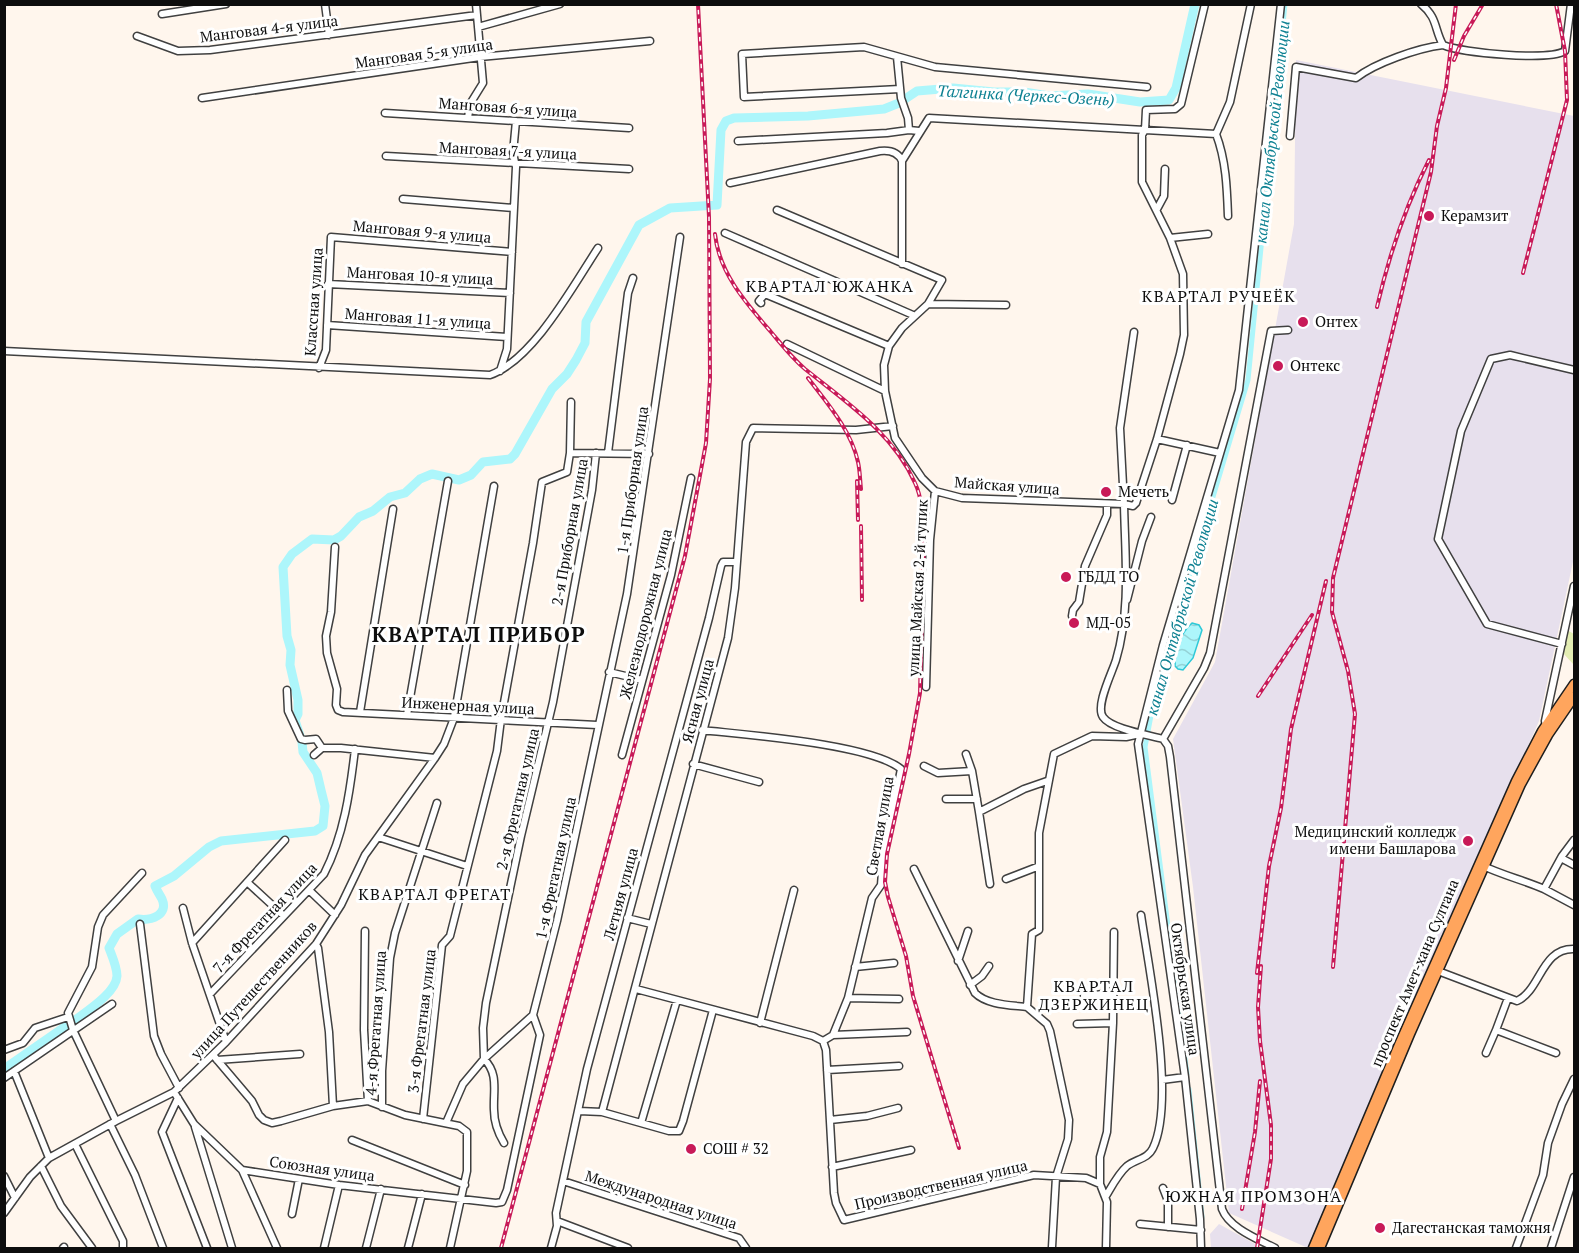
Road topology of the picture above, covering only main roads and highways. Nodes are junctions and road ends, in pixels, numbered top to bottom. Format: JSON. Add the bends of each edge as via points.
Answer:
{"nodes":[{"id":1,"x":1575,"y":684,"type":"edge"},
{"id":2,"x":1575,"y":697,"type":"edge"},
{"id":3,"x":1481,"y":865,"type":"junction"},
{"id":4,"x":1437,"y":970,"type":"junction"},
{"id":5,"x":1313,"y":1248,"type":"edge"},
{"id":6,"x":1320,"y":1248,"type":"edge"}],
"edges":[{"from":1,"to":3,"type":"main road","name":"проспект Амет-хана Султана","via":[[1546,725],[1516,781]]},
{"from":2,"to":3,"type":"main road","via":[[1548,735]]},
{"from":3,"to":4,"type":"main road","name":"проспект Амет-хана Султана"},
{"from":4,"to":5,"type":"main road","name":"проспект Амет-хана Султана"},
{"from":4,"to":6,"type":"main road"}]}
